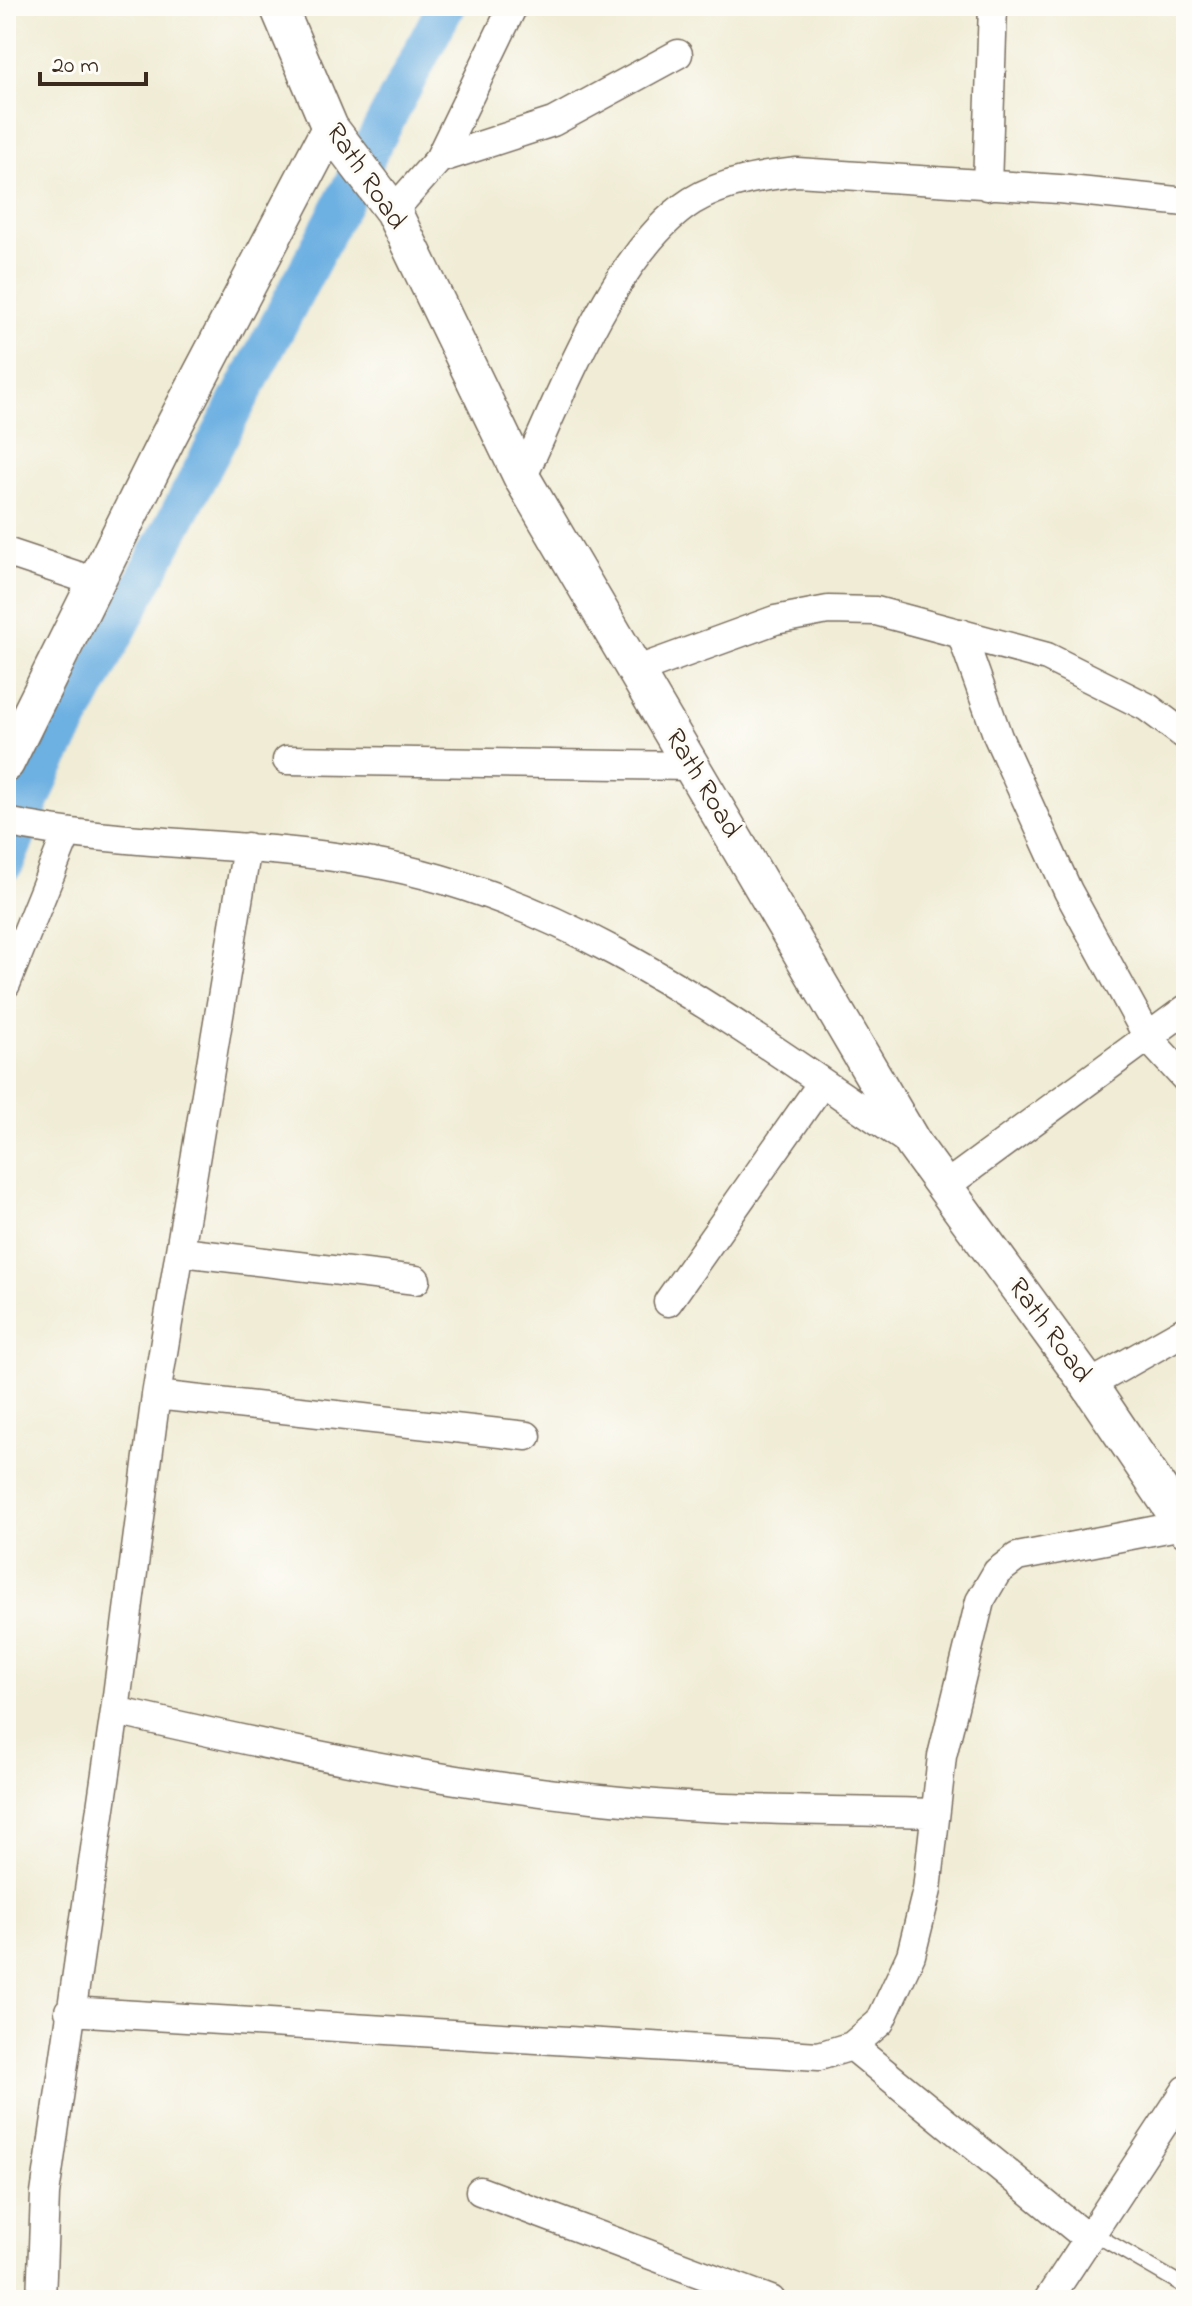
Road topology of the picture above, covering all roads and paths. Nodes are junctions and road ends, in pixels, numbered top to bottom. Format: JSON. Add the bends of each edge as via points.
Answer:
{"nodes":[{"id":1,"x":278,"y":6,"type":"edge"},
{"id":2,"x":513,"y":6,"type":"edge"},
{"id":3,"x":993,"y":6,"type":"edge"},
{"id":4,"x":678,"y":54,"type":"dead end"},
{"id":5,"x":337,"y":136,"type":"junction"},
{"id":6,"x":439,"y":159,"type":"junction"},
{"id":7,"x":987,"y":186,"type":"junction"},
{"id":8,"x":386,"y":202,"type":"junction"},
{"id":9,"x":1186,"y":202,"type":"edge"},
{"id":10,"x":522,"y":478,"type":"junction"},
{"id":11,"x":6,"y":552,"type":"edge"},
{"id":12,"x":96,"y":582,"type":"junction"},
{"id":13,"x":961,"y":633,"type":"junction"},
{"id":14,"x":635,"y":671,"type":"junction"},
{"id":15,"x":1186,"y":736,"type":"edge"},
{"id":16,"x":287,"y":760,"type":"dead end"},
{"id":17,"x":6,"y":763,"type":"edge"},
{"id":18,"x":691,"y":766,"type":"junction"},
{"id":19,"x":6,"y":822,"type":"edge"},
{"id":20,"x":59,"y":832,"type":"junction"},
{"id":21,"x":247,"y":847,"type":"junction"},
{"id":22,"x":6,"y":984,"type":"edge"},
{"id":23,"x":1186,"y":1009,"type":"edge"},
{"id":24,"x":1149,"y":1039,"type":"junction"},
{"id":25,"x":1186,"y":1079,"type":"edge"},
{"id":26,"x":822,"y":1083,"type":"junction"},
{"id":27,"x":914,"y":1145,"type":"junction"},
{"id":28,"x":944,"y":1187,"type":"junction"},
{"id":29,"x":182,"y":1252,"type":"junction"},
{"id":30,"x":416,"y":1280,"type":"dead end"},
{"id":31,"x":668,"y":1302,"type":"dead end"},
{"id":32,"x":1186,"y":1330,"type":"edge"},
{"id":33,"x":1089,"y":1385,"type":"junction"},
{"id":34,"x":156,"y":1395,"type":"junction"},
{"id":35,"x":527,"y":1436,"type":"dead end"},
{"id":36,"x":1185,"y":1527,"type":"edge"},
{"id":37,"x":115,"y":1711,"type":"junction"},
{"id":38,"x":934,"y":1813,"type":"junction"},
{"id":39,"x":69,"y":2011,"type":"junction"},
{"id":40,"x":852,"y":2046,"type":"junction"},
{"id":41,"x":1186,"y":2090,"type":"edge"},
{"id":42,"x":480,"y":2191,"type":"dead end"},
{"id":43,"x":1089,"y":2235,"type":"junction"},
{"id":44,"x":1186,"y":2287,"type":"edge"},
{"id":45,"x":41,"y":2300,"type":"edge"},
{"id":46,"x":771,"y":2300,"type":"edge"},
{"id":47,"x":1048,"y":2300,"type":"edge"}],
"edges":[{"from":1,"to":5,"type":"street","name":"Rath Road"},
{"from":2,"to":6,"type":"street"},
{"from":3,"to":7,"type":"street"},
{"from":4,"to":6,"type":"street","via":[[553,122]]},
{"from":5,"to":8,"type":"street","name":"Rath Road"},
{"from":5,"to":12,"type":"street"},
{"from":6,"to":8,"type":"street"},
{"from":7,"to":9,"type":"street"},
{"from":7,"to":10,"type":"street","via":[[797,172],[756,176],[693,201],[653,236],[610,296]]},
{"from":8,"to":10,"type":"street","name":"Rath Road"},
{"from":10,"to":14,"type":"street","name":"Rath Road"},
{"from":11,"to":12,"type":"street"},
{"from":12,"to":17,"type":"street"},
{"from":13,"to":14,"type":"street","via":[[876,611],[828,610],[775,620]]},
{"from":13,"to":15,"type":"street","via":[[1047,657],[1147,707]]},
{"from":13,"to":24,"type":"street","via":[[998,737],[1068,891]]},
{"from":14,"to":18,"type":"street","name":"Rath Road"},
{"from":16,"to":18,"type":"street"},
{"from":18,"to":27,"type":"street","name":"Rath Road"},
{"from":19,"to":20,"type":"street"},
{"from":20,"to":21,"type":"street"},
{"from":20,"to":22,"type":"street"},
{"from":21,"to":26,"type":"street","via":[[367,862],[451,881],[546,916],[650,968]]},
{"from":21,"to":29,"type":"street"},
{"from":23,"to":24,"type":"street"},
{"from":24,"to":25,"type":"street"},
{"from":24,"to":28,"type":"street"},
{"from":26,"to":27,"type":"street"},
{"from":26,"to":31,"type":"street"},
{"from":27,"to":28,"type":"street","name":"Rath Road"},
{"from":28,"to":33,"type":"street","name":"Rath Road"},
{"from":29,"to":30,"type":"street"},
{"from":29,"to":34,"type":"street"},
{"from":32,"to":33,"type":"street"},
{"from":33,"to":36,"type":"street","name":"Rath Road"},
{"from":34,"to":35,"type":"street"},
{"from":34,"to":37,"type":"street"},
{"from":36,"to":38,"type":"street","via":[[1017,1557],[997,1572],[980,1601],[942,1756]]},
{"from":37,"to":38,"type":"street","via":[[335,1761],[458,1781],[684,1806]]},
{"from":37,"to":39,"type":"street"},
{"from":38,"to":40,"type":"street","via":[[927,1890],[911,1955],[880,2022]]},
{"from":39,"to":40,"type":"street","via":[[819,2056]]},
{"from":39,"to":45,"type":"street","via":[[45,2194]]},
{"from":40,"to":43,"type":"street"},
{"from":41,"to":43,"type":"street"},
{"from":42,"to":46,"type":"street"},
{"from":43,"to":44,"type":"lane"},
{"from":43,"to":47,"type":"street"}]}
